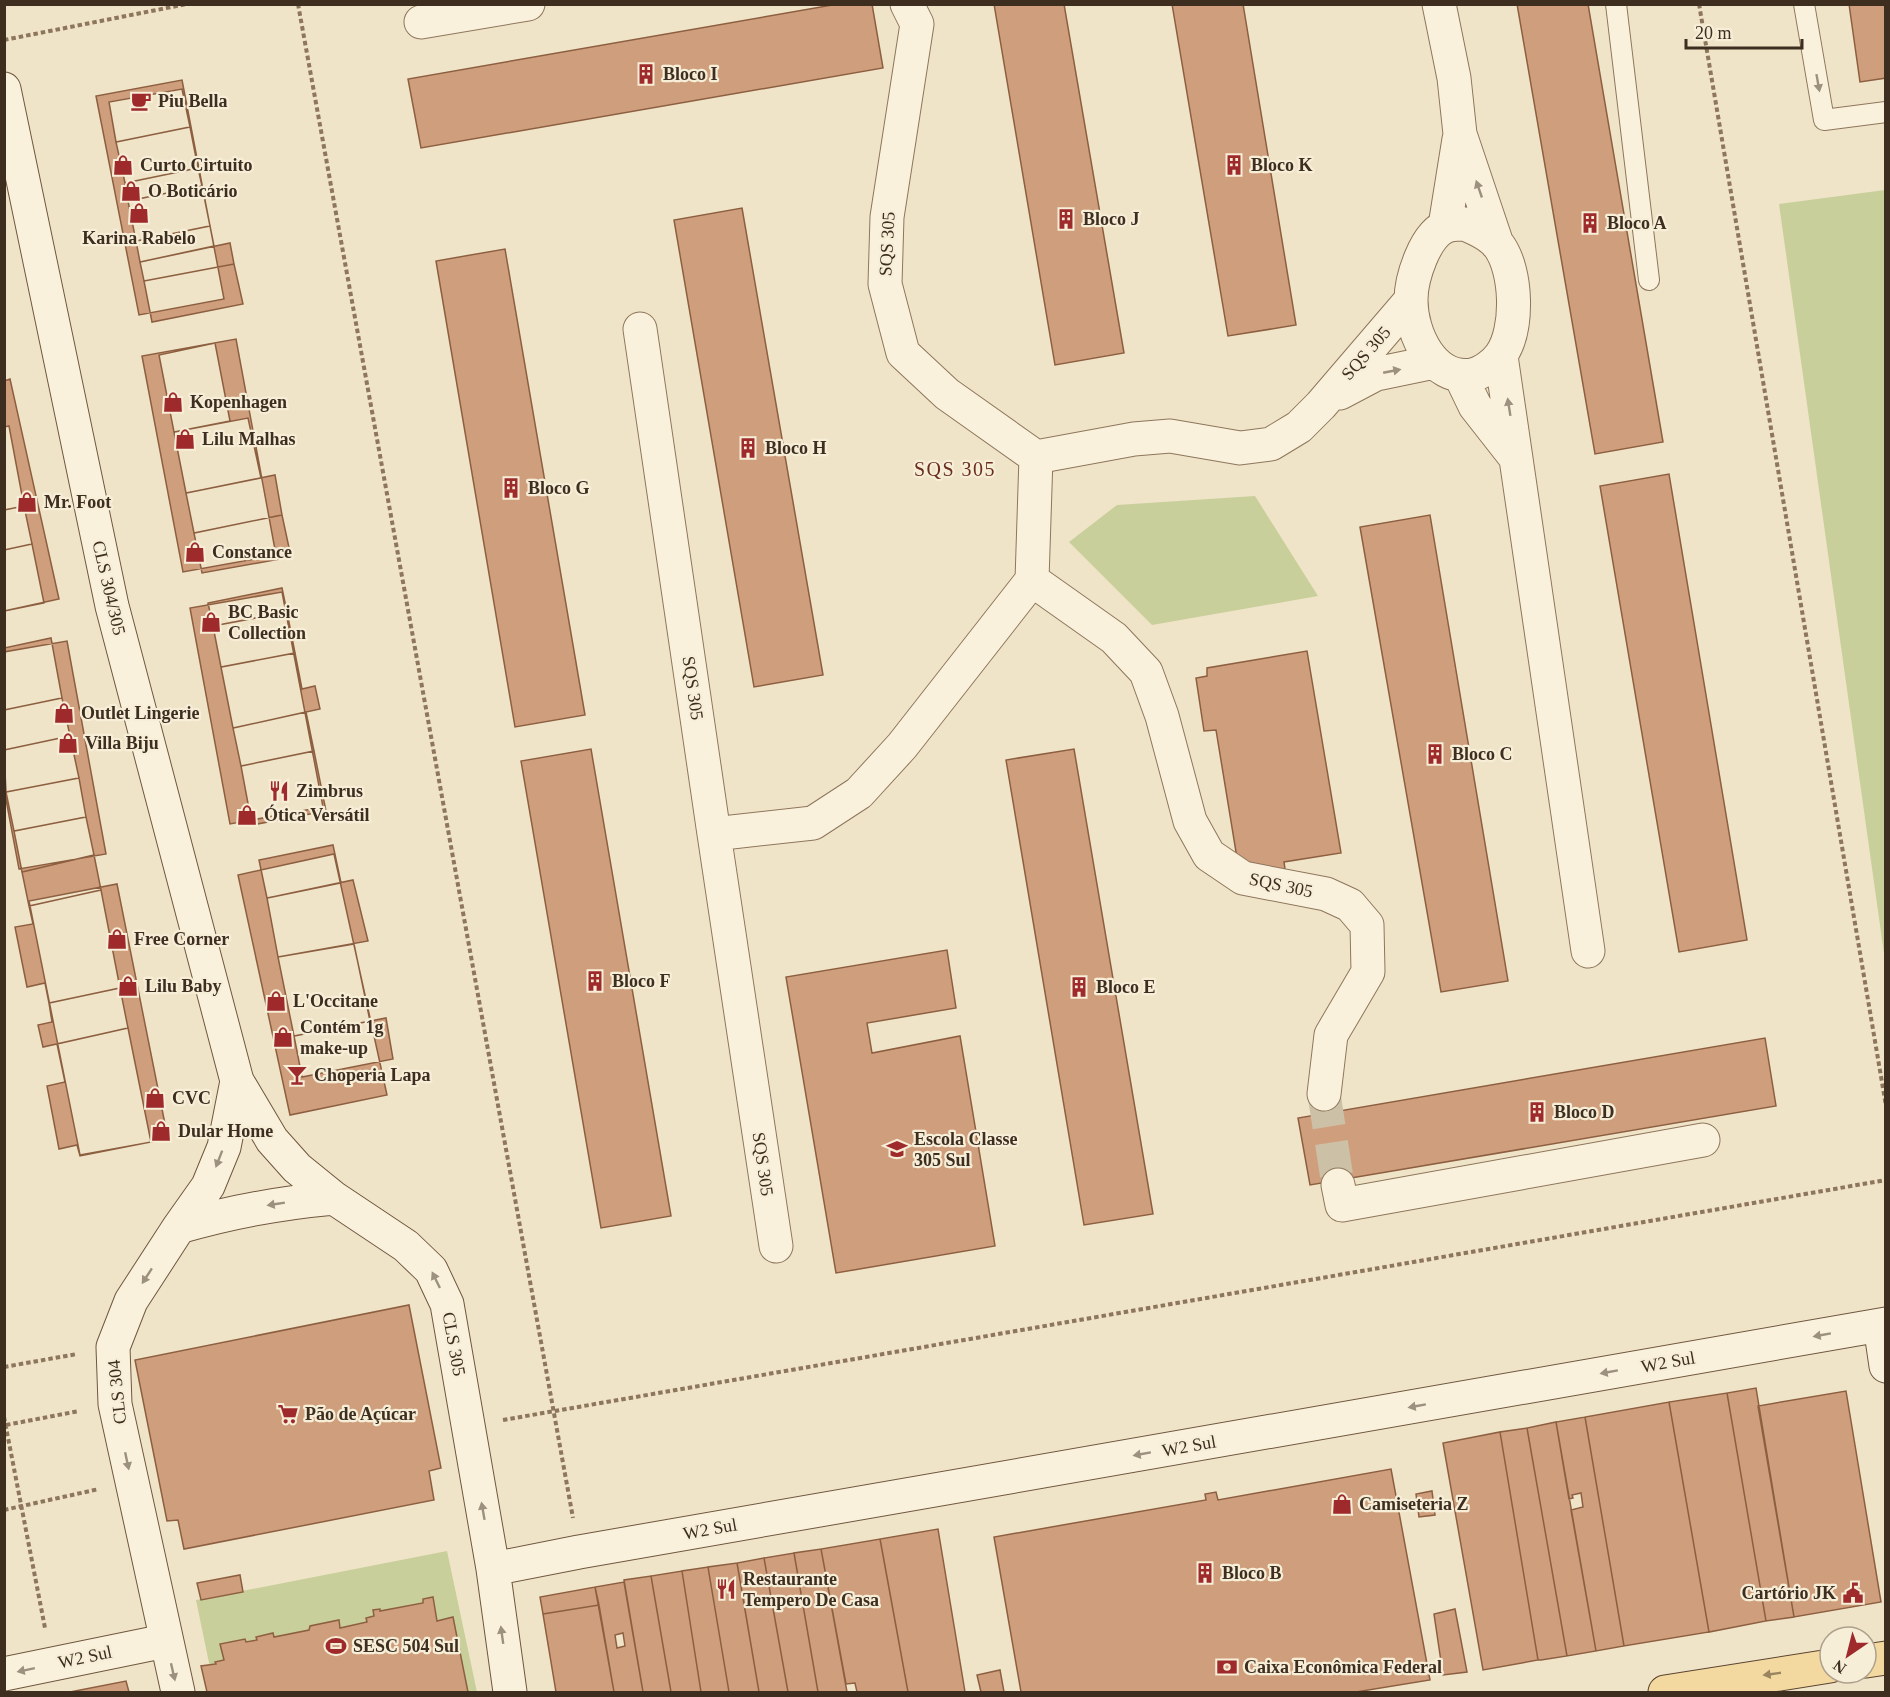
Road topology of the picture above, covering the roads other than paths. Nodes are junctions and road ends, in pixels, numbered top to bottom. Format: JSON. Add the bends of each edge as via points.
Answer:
{"nodes":[{"id":1,"x":528,"y":4,"type":"edge"},
{"id":2,"x":907,"y":4,"type":"edge"},
{"id":3,"x":1439,"y":4,"type":"edge"},
{"id":4,"x":1616,"y":4,"type":"edge"},
{"id":5,"x":1804,"y":4,"type":"edge"},
{"id":6,"x":421,"y":22,"type":"dead end"},
{"id":7,"x":4,"y":89,"type":"edge"},
{"id":8,"x":1886,"y":112,"type":"edge"},
{"id":9,"x":1460,"y":134,"type":"junction"},
{"id":10,"x":1445,"y":226,"type":"junction"},
{"id":11,"x":1497,"y":244,"type":"junction"},
{"id":12,"x":1649,"y":280,"type":"dead end"},
{"id":13,"x":1411,"y":300,"type":"junction"},
{"id":14,"x":640,"y":329,"type":"dead end"},
{"id":15,"x":1501,"y":356,"type":"junction"},
{"id":16,"x":1447,"y":369,"type":"junction"},
{"id":17,"x":1321,"y":405,"type":"junction"},
{"id":18,"x":1036,"y":457,"type":"junction"},
{"id":19,"x":1516,"y":458,"type":"junction"},
{"id":20,"x":1032,"y":580,"type":"junction"},
{"id":21,"x":714,"y":834,"type":"junction"},
{"id":22,"x":1588,"y":951,"type":"dead end"},
{"id":23,"x":237,"y":1082,"type":"junction"},
{"id":24,"x":1324,"y":1094,"type":"tunnel mouth"},
{"id":25,"x":1703,"y":1140,"type":"dead end"},
{"id":26,"x":1338,"y":1185,"type":"tunnel mouth"},
{"id":27,"x":334,"y":1198,"type":"junction"},
{"id":28,"x":179,"y":1227,"type":"junction"},
{"id":29,"x":776,"y":1246,"type":"dead end"},
{"id":30,"x":1883,"y":1325,"type":"edge"},
{"id":31,"x":1886,"y":1366,"type":"edge"},
{"id":32,"x":493,"y":1569,"type":"junction"},
{"id":33,"x":165,"y":1641,"type":"junction"},
{"id":34,"x":1818,"y":1668,"type":"edge"},
{"id":35,"x":4,"y":1674,"type":"edge"},
{"id":36,"x":178,"y":1692,"type":"edge"},
{"id":37,"x":510,"y":1692,"type":"edge"},
{"id":38,"x":1665,"y":1692,"type":"edge"}],
"edges":[{"from":1,"to":6,"type":"street"},
{"from":2,"to":18,"type":"street","name":"SQS 305","via":[[917,24],[887,217],[885,284],[903,353],[947,394]]},
{"from":3,"to":9,"type":"street","via":[[1454,78]]},
{"from":4,"to":12,"type":"lane"},
{"from":5,"to":8,"type":"lane","one_way":true,"via":[[1824,120]]},
{"from":7,"to":23,"type":"street","name":"CLS 304/305","via":[[112,606]]},
{"from":9,"to":10,"type":"street"},
{"from":11,"to":9,"type":"street","one_way":true},
{"from":10,"to":11,"type":"street","via":[[1465,224],[1482,231]]},
{"from":10,"to":13,"type":"street","via":[[1430,240],[1420,259]]},
{"from":11,"to":15,"type":"street","via":[[1508,260],[1513,298],[1513,318]]},
{"from":13,"to":16,"type":"street","via":[[1421,344]]},
{"from":13,"to":17,"type":"street","name":"SQS 305"},
{"from":14,"to":21,"type":"street","name":"SQS 305"},
{"from":15,"to":16,"type":"street","via":[[1480,373]]},
{"from":19,"to":15,"type":"street","one_way":true},
{"from":17,"to":16,"type":"street","name":"SQS 305","one_way":true,"via":[[1376,374]]},
{"from":16,"to":19,"type":"street"},
{"from":17,"to":18,"type":"street","name":"SQS 305","via":[[1299,427],[1271,444],[1240,448],[1170,436]]},
{"from":18,"to":20,"type":"street"},
{"from":19,"to":22,"type":"street"},
{"from":20,"to":21,"type":"street","via":[[902,746],[859,793],[813,823]]},
{"from":20,"to":24,"type":"street","name":"SQS 305","via":[[1114,638],[1146,672],[1190,821],[1209,855],[1243,878],[1326,894],[1350,904],[1367,925],[1368,972],[1331,1035]]},
{"from":21,"to":29,"type":"street","name":"SQS 305"},
{"from":23,"to":27,"type":"street","name":"CLS 305","via":[[273,1140],[297,1168]]},
{"from":23,"to":28,"type":"street","name":"CLS 304","one_way":true,"via":[[224,1147],[208,1186]]},
{"from":25,"to":26,"type":"street","via":[[1342,1205]]},
{"from":27,"to":28,"type":"street","one_way":true,"via":[[282,1202]]},
{"from":32,"to":27,"type":"street","name":"CLS 305","one_way":true,"via":[[447,1304],[431,1270],[406,1246]]},
{"from":28,"to":33,"type":"street","name":"CLS 304","one_way":true,"via":[[131,1301],[113,1347],[115,1404]]},
{"from":30,"to":31,"type":"street"},
{"from":30,"to":32,"type":"street","name":"W2 Sul","one_way":true},
{"from":37,"to":32,"type":"street","name":"CLS 305","one_way":true},
{"from":33,"to":35,"type":"street","name":"W2 Sul","one_way":true},
{"from":33,"to":36,"type":"street","name":"CLS 304","one_way":true},
{"from":34,"to":38,"type":"main road","one_way":true}]}
